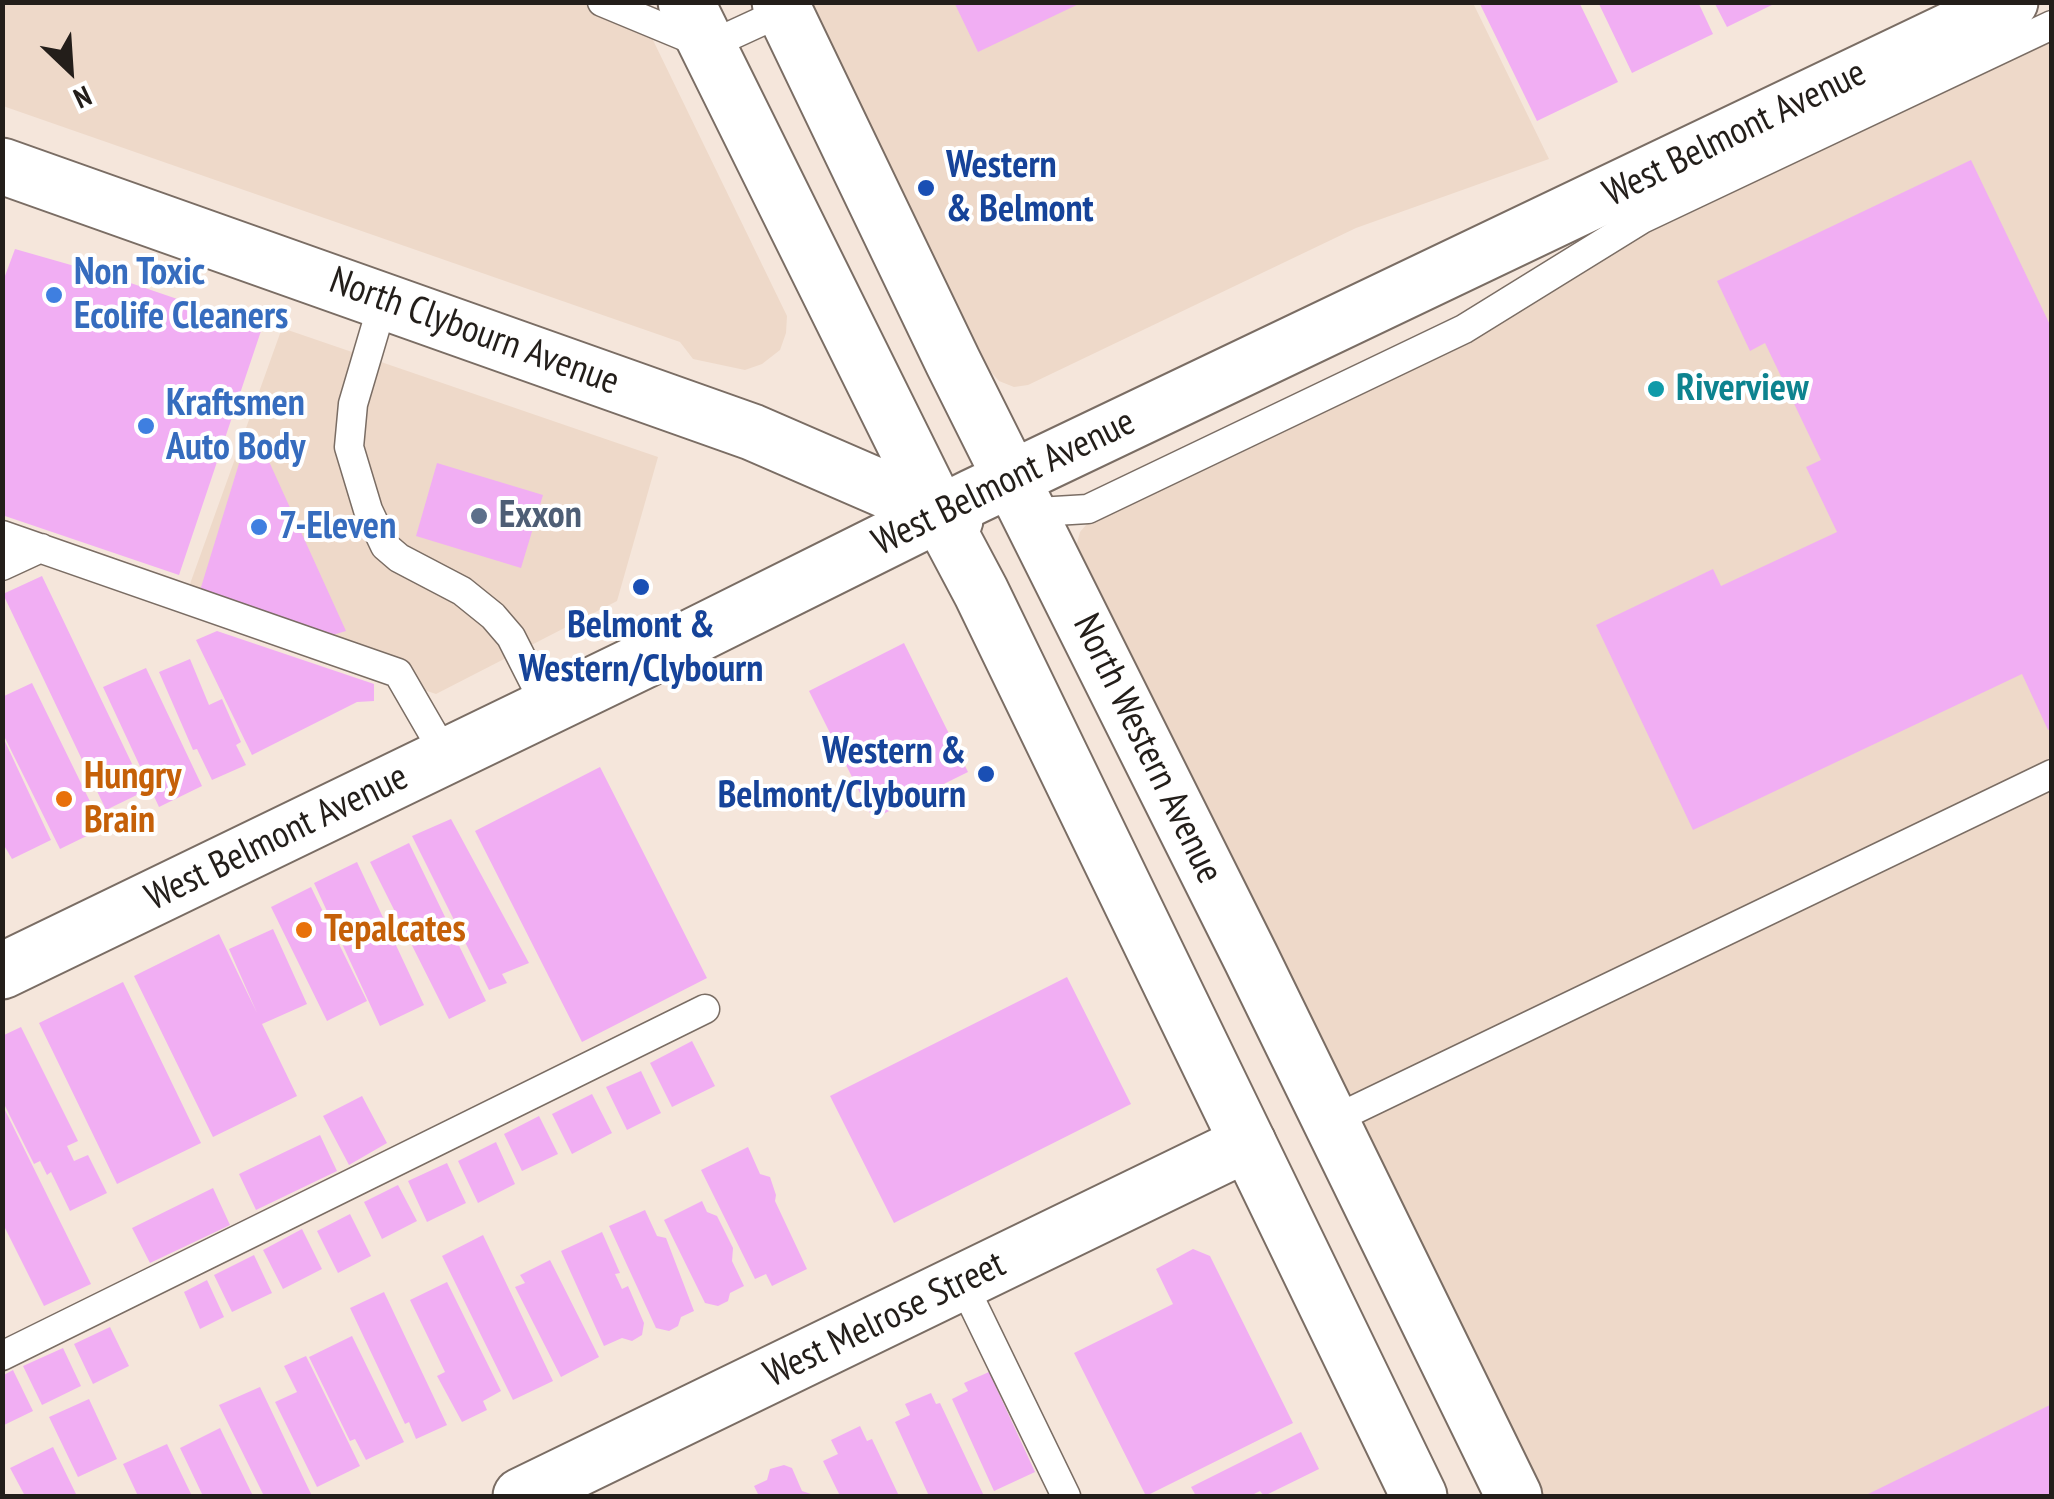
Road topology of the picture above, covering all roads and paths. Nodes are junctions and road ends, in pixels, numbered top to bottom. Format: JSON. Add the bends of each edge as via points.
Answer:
{"nodes":[{"id":1,"x":602,"y":2,"type":"edge"},
{"id":2,"x":2010,"y":2,"type":"edge"},
{"id":3,"x":782,"y":7,"type":"edge"},
{"id":4,"x":697,"y":24,"type":"edge"},
{"id":5,"x":2052,"y":25,"type":"edge"},
{"id":6,"x":2,"y":166,"type":"edge"},
{"id":7,"x":384,"y":299,"type":"junction"},
{"id":8,"x":1020,"y":496,"type":"junction"},
{"id":9,"x":939,"y":514,"type":"junction"},
{"id":10,"x":2,"y":535,"type":"edge"},
{"id":11,"x":41,"y":548,"type":"junction"},
{"id":12,"x":1054,"y":562,"type":"junction"},
{"id":13,"x":2,"y":566,"type":"edge"},
{"id":14,"x":547,"y":708,"type":"junction"},
{"id":15,"x":446,"y":756,"type":"junction"},
{"id":16,"x":2052,"y":774,"type":"edge"},
{"id":17,"x":2,"y":971,"type":"edge"},
{"id":18,"x":706,"y":1010,"type":"dead end"},
{"id":19,"x":1330,"y":1121,"type":"junction"},
{"id":20,"x":1248,"y":1143,"type":"junction"},
{"id":21,"x":962,"y":1282,"type":"junction"},
{"id":22,"x":2,"y":1356,"type":"edge"},
{"id":23,"x":521,"y":1496,"type":"edge"},
{"id":24,"x":1066,"y":1496,"type":"edge"},
{"id":25,"x":1419,"y":1496,"type":"edge"},
{"id":26,"x":1514,"y":1496,"type":"edge"}],
"edges":[{"from":1,"to":4,"type":"lane"},
{"from":2,"to":8,"type":"main road","name":"West Belmont Avenue"},
{"from":3,"to":4,"type":"lane"},
{"from":3,"to":8,"type":"main road","name":"North Western Avenue"},
{"from":4,"to":9,"type":"main road"},
{"from":5,"to":8,"type":"lane","via":[[1642,219],[1464,329],[1088,508]]},
{"from":6,"to":7,"type":"main road","name":"North Clybourn Avenue"},
{"from":7,"to":9,"type":"main road","name":"North Clybourn Avenue","via":[[752,432]]},
{"from":7,"to":14,"type":"lane","via":[[352,404],[350,447],[368,510],[385,546],[399,558],[462,590],[493,616]]},
{"from":8,"to":9,"type":"main road","name":"West Belmont Avenue"},
{"from":8,"to":12,"type":"main road","name":"North Western Avenue"},
{"from":9,"to":12,"type":"main road","name":"North Clybourn Avenue"},
{"from":9,"to":14,"type":"main road","name":"West Belmont Avenue"},
{"from":9,"to":20,"type":"main road"},
{"from":10,"to":11,"type":"lane"},
{"from":11,"to":13,"type":"lane"},
{"from":11,"to":15,"type":"lane","via":[[398,673]]},
{"from":12,"to":19,"type":"main road","name":"North Western Avenue"},
{"from":14,"to":15,"type":"main road","name":"West Belmont Avenue"},
{"from":15,"to":17,"type":"main road","name":"West Belmont Avenue"},
{"from":16,"to":19,"type":"lane"},
{"from":18,"to":22,"type":"lane"},
{"from":19,"to":26,"type":"main road","name":"North Western Avenue"},
{"from":20,"to":21,"type":"main road","name":"West Melrose Street"},
{"from":20,"to":25,"type":"main road"},
{"from":21,"to":23,"type":"main road","name":"West Melrose Street"},
{"from":21,"to":24,"type":"lane"}]}
